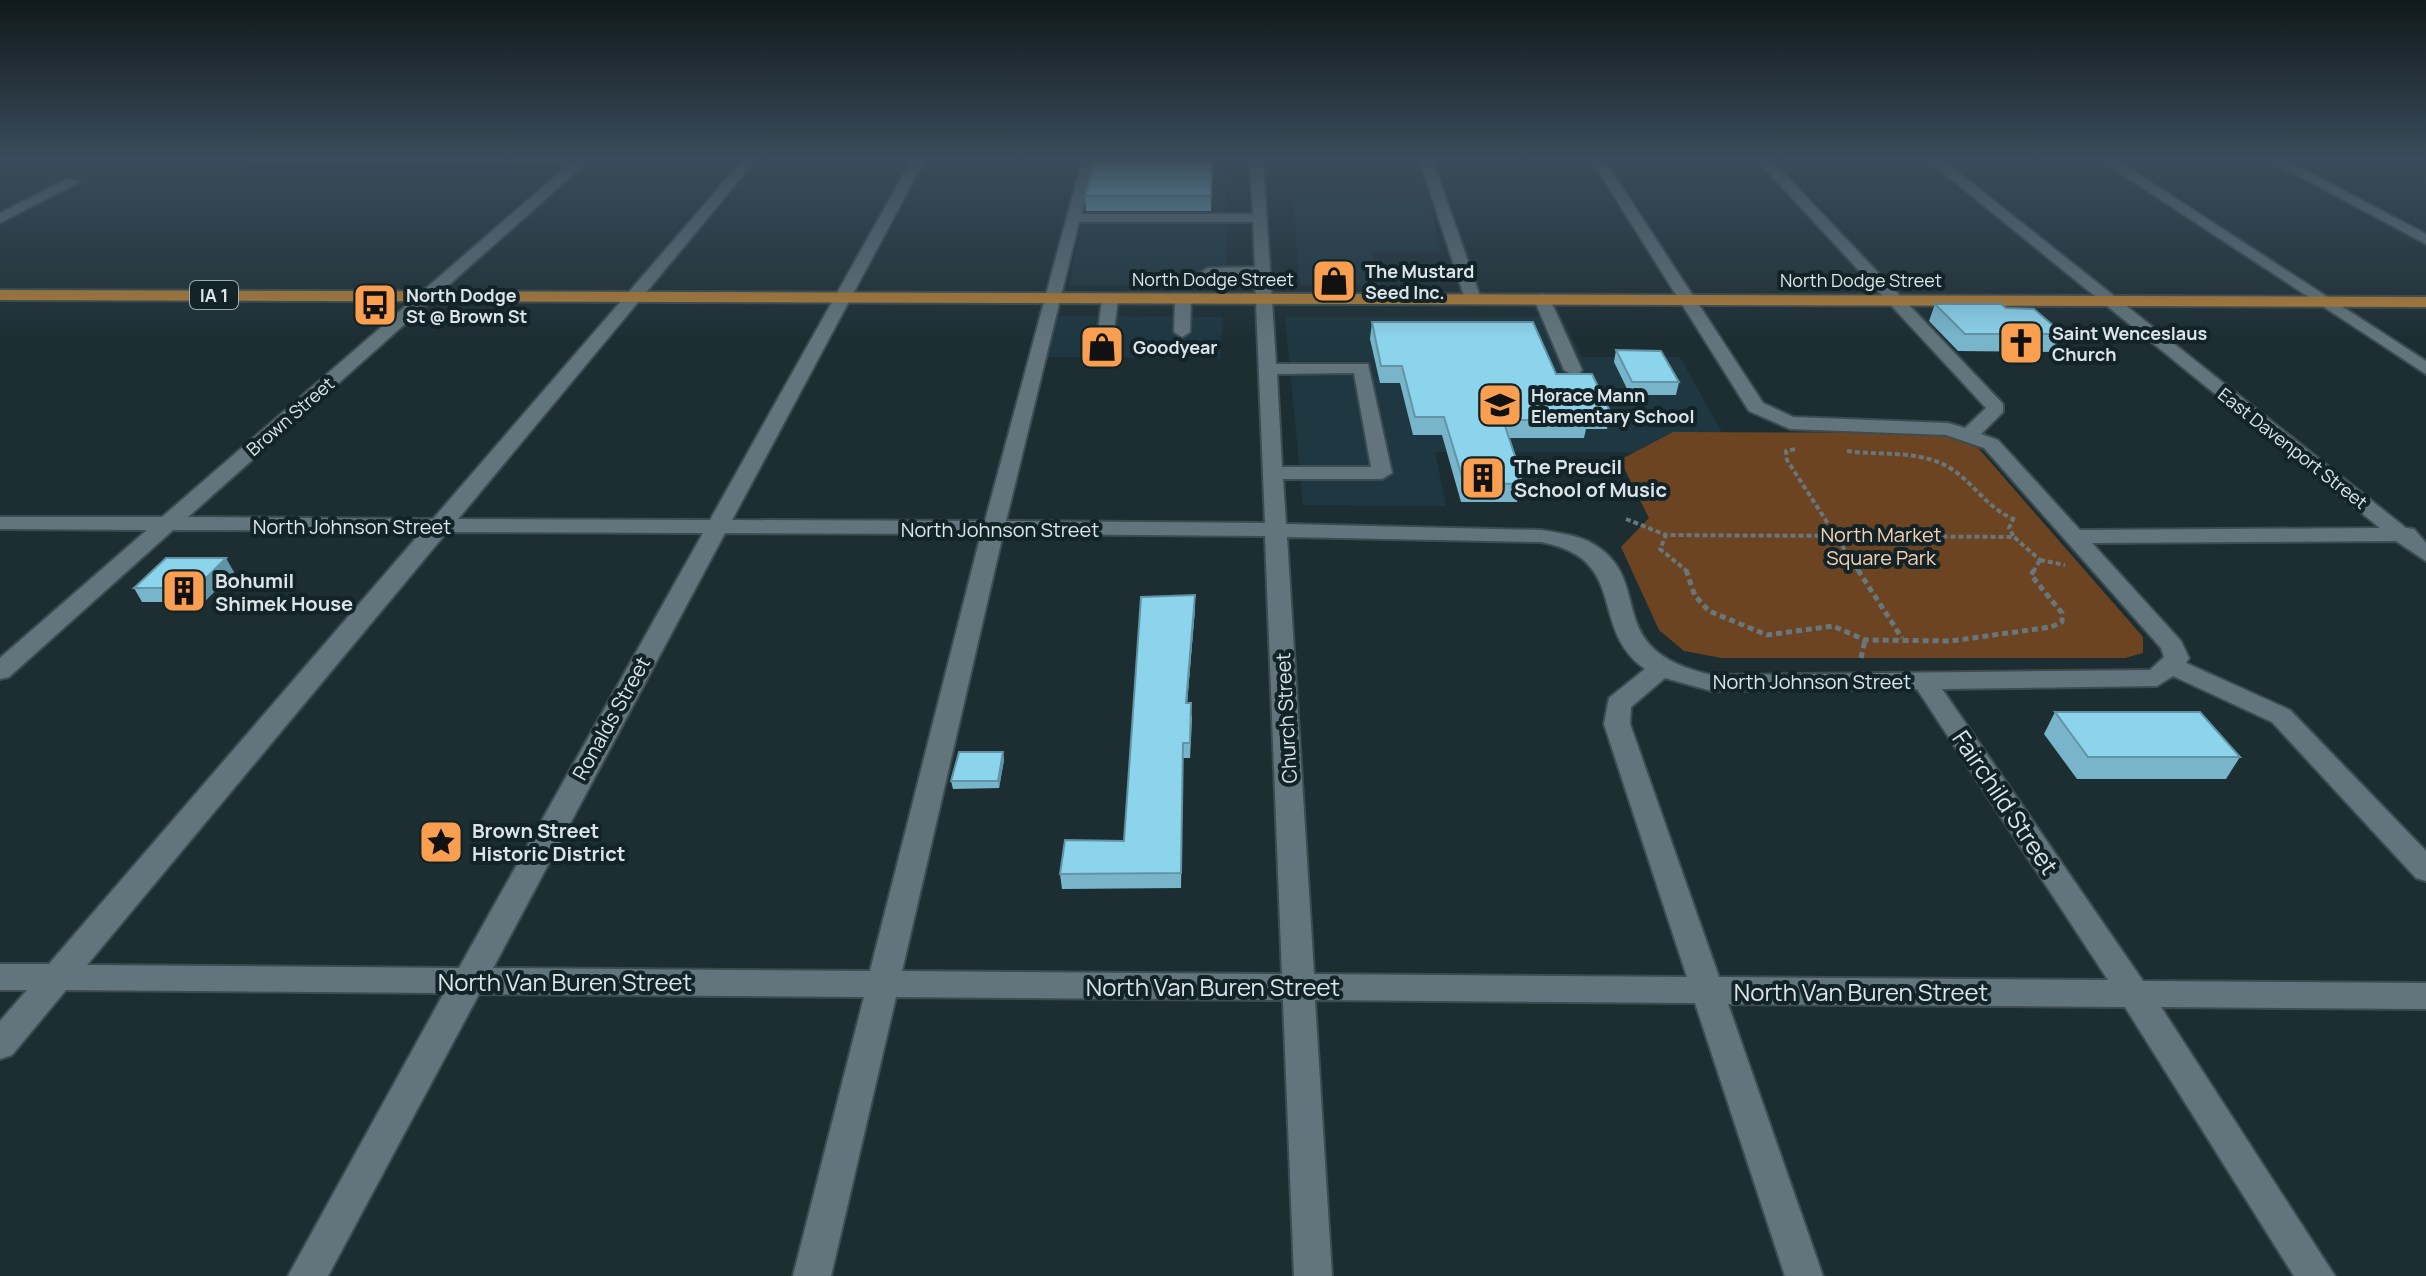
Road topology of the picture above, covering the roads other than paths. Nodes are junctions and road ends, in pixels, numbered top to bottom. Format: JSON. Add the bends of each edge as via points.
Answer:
{"nodes":[{"id":1,"x":512,"y":221,"type":"edge"},
{"id":2,"x":698,"y":221,"type":"edge"},
{"id":3,"x":885,"y":221,"type":"edge"},
{"id":4,"x":1075,"y":221,"type":"edge"},
{"id":5,"x":1260,"y":221,"type":"edge"},
{"id":6,"x":1446,"y":221,"type":"edge"},
{"id":7,"x":1637,"y":221,"type":"edge"},
{"id":8,"x":1821,"y":221,"type":"edge"},
{"id":9,"x":2010,"y":221,"type":"edge"},
{"id":10,"x":2200,"y":221,"type":"edge"},
{"id":11,"x":2390,"y":221,"type":"edge"},
{"id":12,"x":2426,"y":240,"type":"edge"},
{"id":13,"x":1263,"y":272,"type":"junction"},
{"id":14,"x":1208,"y":273,"type":"dead end"},
{"id":15,"x":428,"y":294,"type":"junction"},
{"id":16,"x":0,"y":295,"type":"edge"},
{"id":17,"x":633,"y":296,"type":"junction"},
{"id":18,"x":843,"y":297,"type":"junction"},
{"id":19,"x":1054,"y":299,"type":"junction"},
{"id":20,"x":1110,"y":299,"type":"junction"},
{"id":21,"x":1183,"y":299,"type":"junction"},
{"id":22,"x":1265,"y":299,"type":"junction"},
{"id":23,"x":1473,"y":299,"type":"junction"},
{"id":24,"x":1542,"y":299,"type":"junction"},
{"id":25,"x":1686,"y":299,"type":"junction"},
{"id":26,"x":1895,"y":300,"type":"junction"},
{"id":27,"x":2109,"y":301,"type":"junction"},
{"id":28,"x":2324,"y":302,"type":"junction"},
{"id":29,"x":2426,"y":302,"type":"edge"},
{"id":30,"x":1106,"y":331,"type":"dead end"},
{"id":31,"x":1182,"y":332,"type":"dead end"},
{"id":32,"x":1268,"y":369,"type":"junction"},
{"id":33,"x":2426,"y":369,"type":"edge"},
{"id":34,"x":1573,"y":370,"type":"edge"},
{"id":35,"x":1970,"y":434,"type":"junction"},
{"id":36,"x":1273,"y":473,"type":"junction"},
{"id":37,"x":0,"y":523,"type":"edge"},
{"id":38,"x":166,"y":525,"type":"junction"},
{"id":39,"x":439,"y":526,"type":"junction"},
{"id":40,"x":715,"y":527,"type":"junction"},
{"id":41,"x":1275,"y":529,"type":"junction"},
{"id":42,"x":993,"y":530,"type":"junction"},
{"id":43,"x":2402,"y":534,"type":"junction"},
{"id":44,"x":2426,"y":534,"type":"edge"},
{"id":45,"x":2076,"y":537,"type":"junction"},
{"id":46,"x":2426,"y":554,"type":"edge"},
{"id":47,"x":2172,"y":666,"type":"junction"},
{"id":48,"x":1662,"y":668,"type":"junction"},
{"id":49,"x":0,"y":671,"type":"edge"},
{"id":50,"x":1924,"y":681,"type":"junction"},
{"id":51,"x":2426,"y":870,"type":"edge"},
{"id":52,"x":0,"y":977,"type":"edge"},
{"id":53,"x":57,"y":978,"type":"junction"},
{"id":54,"x":467,"y":981,"type":"junction"},
{"id":55,"x":882,"y":984,"type":"junction"},
{"id":56,"x":1300,"y":986,"type":"junction"},
{"id":57,"x":1707,"y":990,"type":"junction"},
{"id":58,"x":2134,"y":993,"type":"junction"},
{"id":59,"x":2426,"y":996,"type":"edge"},
{"id":60,"x":0,"y":1045,"type":"edge"},
{"id":61,"x":307,"y":1276,"type":"edge"},
{"id":62,"x":812,"y":1276,"type":"edge"},
{"id":63,"x":1313,"y":1276,"type":"edge"},
{"id":64,"x":1804,"y":1276,"type":"edge"},
{"id":65,"x":2316,"y":1276,"type":"edge"}],
"edges":[{"from":1,"to":15,"type":"street","name":"Brown Street"},
{"from":2,"to":17,"type":"street"},
{"from":3,"to":18,"type":"street","name":"Ronalds Street"},
{"from":4,"to":19,"type":"street"},
{"from":5,"to":13,"type":"street","name":"Church Street"},
{"from":6,"to":23,"type":"street"},
{"from":7,"to":25,"type":"street"},
{"from":8,"to":26,"type":"street"},
{"from":9,"to":27,"type":"street","name":"East Davenport Street"},
{"from":10,"to":28,"type":"street"},
{"from":11,"to":12,"type":"street"},
{"from":13,"to":14,"type":"street"},
{"from":13,"to":22,"type":"street","name":"Church Street"},
{"from":15,"to":16,"type":"main road","name":"North Dodge Street","number":"IA 1"},
{"from":15,"to":17,"type":"main road","name":"North Dodge Street","number":"IA 1"},
{"from":15,"to":38,"type":"street","name":"Brown Street"},
{"from":17,"to":18,"type":"main road","name":"North Dodge Street","number":"IA 1"},
{"from":17,"to":39,"type":"street"},
{"from":18,"to":19,"type":"main road","name":"North Dodge Street","number":"IA 1"},
{"from":18,"to":40,"type":"street","name":"Ronalds Street"},
{"from":19,"to":20,"type":"main road","name":"North Dodge Street","number":"IA 1"},
{"from":19,"to":42,"type":"street"},
{"from":20,"to":21,"type":"main road","name":"North Dodge Street","number":"IA 1"},
{"from":20,"to":30,"type":"street"},
{"from":21,"to":22,"type":"main road","name":"North Dodge Street","number":"IA 1"},
{"from":21,"to":31,"type":"street"},
{"from":22,"to":23,"type":"main road","name":"North Dodge Street","number":"IA 1"},
{"from":22,"to":32,"type":"street","name":"Church Street"},
{"from":23,"to":24,"type":"main road","name":"North Dodge Street","number":"IA 1"},
{"from":24,"to":25,"type":"main road","name":"North Dodge Street","number":"IA 1"},
{"from":24,"to":34,"type":"street"},
{"from":25,"to":26,"type":"main road","name":"North Dodge Street","number":"IA 1"},
{"from":25,"to":35,"type":"street","via":[[1756,407],[1777,419],[1813,426],[1927,427]]},
{"from":26,"to":27,"type":"main road","name":"North Dodge Street","number":"IA 1"},
{"from":26,"to":35,"type":"street","via":[[1996,408]]},
{"from":27,"to":28,"type":"main road","name":"North Dodge Street","number":"IA 1"},
{"from":27,"to":43,"type":"street","name":"East Davenport Street"},
{"from":28,"to":29,"type":"main road","name":"North Dodge Street","number":"IA 1"},
{"from":28,"to":33,"type":"street"},
{"from":32,"to":36,"type":"street","name":"Church Street"},
{"from":32,"to":36,"type":"street","via":[[1362,368],[1382,473]]},
{"from":35,"to":45,"type":"street","via":[[1991,444]]},
{"from":36,"to":41,"type":"street","name":"Church Street"},
{"from":37,"to":38,"type":"street","name":"North Johnson Street"},
{"from":38,"to":39,"type":"street","name":"North Johnson Street"},
{"from":38,"to":49,"type":"street","name":"Brown Street"},
{"from":39,"to":40,"type":"street","name":"North Johnson Street"},
{"from":39,"to":53,"type":"street"},
{"from":40,"to":42,"type":"street","name":"North Johnson Street"},
{"from":40,"to":54,"type":"street","name":"Ronalds Street"},
{"from":41,"to":42,"type":"street","name":"North Johnson Street"},
{"from":41,"to":48,"type":"street","name":"North Johnson Street","via":[[1541,536],[1579,543],[1596,552],[1604,565],[1637,647]]},
{"from":41,"to":56,"type":"street","name":"Church Street"},
{"from":42,"to":55,"type":"street"},
{"from":43,"to":44,"type":"street"},
{"from":43,"to":45,"type":"street"},
{"from":43,"to":46,"type":"street","name":"East Davenport Street"},
{"from":45,"to":47,"type":"street","via":[[2172,646],[2177,658]]},
{"from":47,"to":50,"type":"street","via":[[2157,678],[2133,681]]},
{"from":47,"to":51,"type":"street","via":[[2281,716]]},
{"from":48,"to":50,"type":"street","name":"North Johnson Street","via":[[1712,683]]},
{"from":48,"to":57,"type":"street","via":[[1618,704],[1617,724]]},
{"from":50,"to":58,"type":"street","name":"Fairchild Street"},
{"from":52,"to":53,"type":"street","name":"North Van Buren Street"},
{"from":53,"to":54,"type":"street","name":"North Van Buren Street"},
{"from":53,"to":60,"type":"street"},
{"from":54,"to":55,"type":"street","name":"North Van Buren Street"},
{"from":54,"to":61,"type":"street","name":"Ronalds Street"},
{"from":55,"to":56,"type":"street","name":"North Van Buren Street"},
{"from":55,"to":62,"type":"street"},
{"from":56,"to":57,"type":"street","name":"North Van Buren Street"},
{"from":56,"to":63,"type":"street","name":"Church Street"},
{"from":57,"to":58,"type":"street","name":"North Van Buren Street"},
{"from":57,"to":64,"type":"street"},
{"from":58,"to":59,"type":"street","name":"North Van Buren Street"},
{"from":58,"to":65,"type":"street","name":"Fairchild Street"}]}
